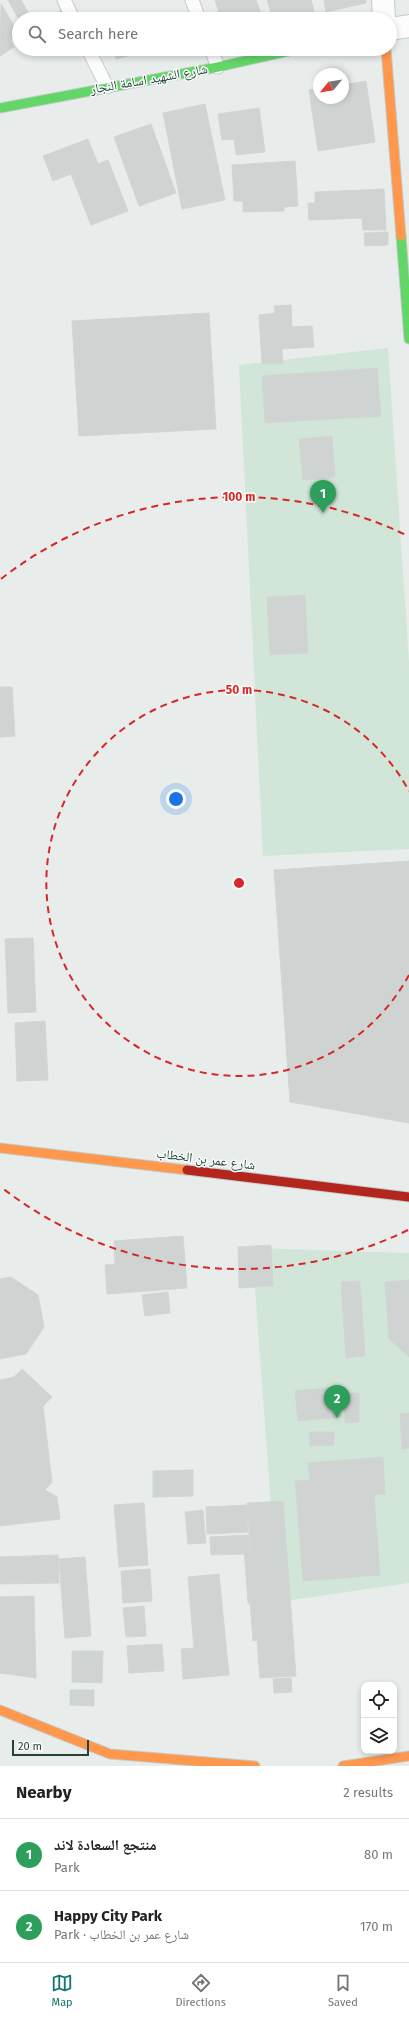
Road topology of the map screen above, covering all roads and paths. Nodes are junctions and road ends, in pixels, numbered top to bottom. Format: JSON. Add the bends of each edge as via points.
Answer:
{"nodes":[{"id":1,"x":64,"y":0,"type":"edge"},
{"id":2,"x":192,"y":0,"type":"edge"},
{"id":3,"x":382,"y":0,"type":"edge"},
{"id":4,"x":70,"y":12,"type":"edge"},
{"id":5,"x":196,"y":12,"type":"edge"},
{"id":6,"x":383,"y":12,"type":"edge"},
{"id":7,"x":409,"y":26,"type":"edge"},
{"id":8,"x":397,"y":28,"type":"edge"},
{"id":9,"x":92,"y":56,"type":"edge"},
{"id":10,"x":214,"y":56,"type":"edge"},
{"id":11,"x":267,"y":56,"type":"edge"},
{"id":12,"x":387,"y":56,"type":"edge"},
{"id":13,"x":218,"y":67,"type":"junction"},
{"id":14,"x":107,"y":87,"type":"junction"},
{"id":15,"x":2,"y":104,"type":"edge"},
{"id":16,"x":409,"y":339,"type":"edge"},
{"id":17,"x":0,"y":1148,"type":"edge"},
{"id":18,"x":409,"y":1197,"type":"edge"},
{"id":19,"x":0,"y":1710,"type":"edge"},
{"id":20,"x":409,"y":1756,"type":"edge"},
{"id":21,"x":110,"y":1760,"type":"edge"},
{"id":22,"x":255,"y":1766,"type":"edge"},
{"id":23,"x":343,"y":1766,"type":"edge"}],
"edges":[{"from":1,"to":4,"type":"lane"},
{"from":2,"to":5,"type":"lane"},
{"from":3,"to":6,"type":"street"},
{"from":7,"to":8,"type":"street"},
{"from":9,"to":14,"type":"lane"},
{"from":10,"to":13,"type":"lane"},
{"from":11,"to":13,"type":"street","name":"شارع الشهيد اسامة النجار"},
{"from":12,"to":16,"type":"street"},
{"from":13,"to":14,"type":"street","name":"شارع الشهيد اسامة النجار"},
{"from":14,"to":15,"type":"street","name":"شارع الشهيد اسامة النجار"},
{"from":17,"to":18,"type":"street","name":"شارع عمر بن الخطاب"},
{"from":19,"to":21,"type":"street"},
{"from":20,"to":23,"type":"street"},
{"from":21,"to":22,"type":"street"}]}
